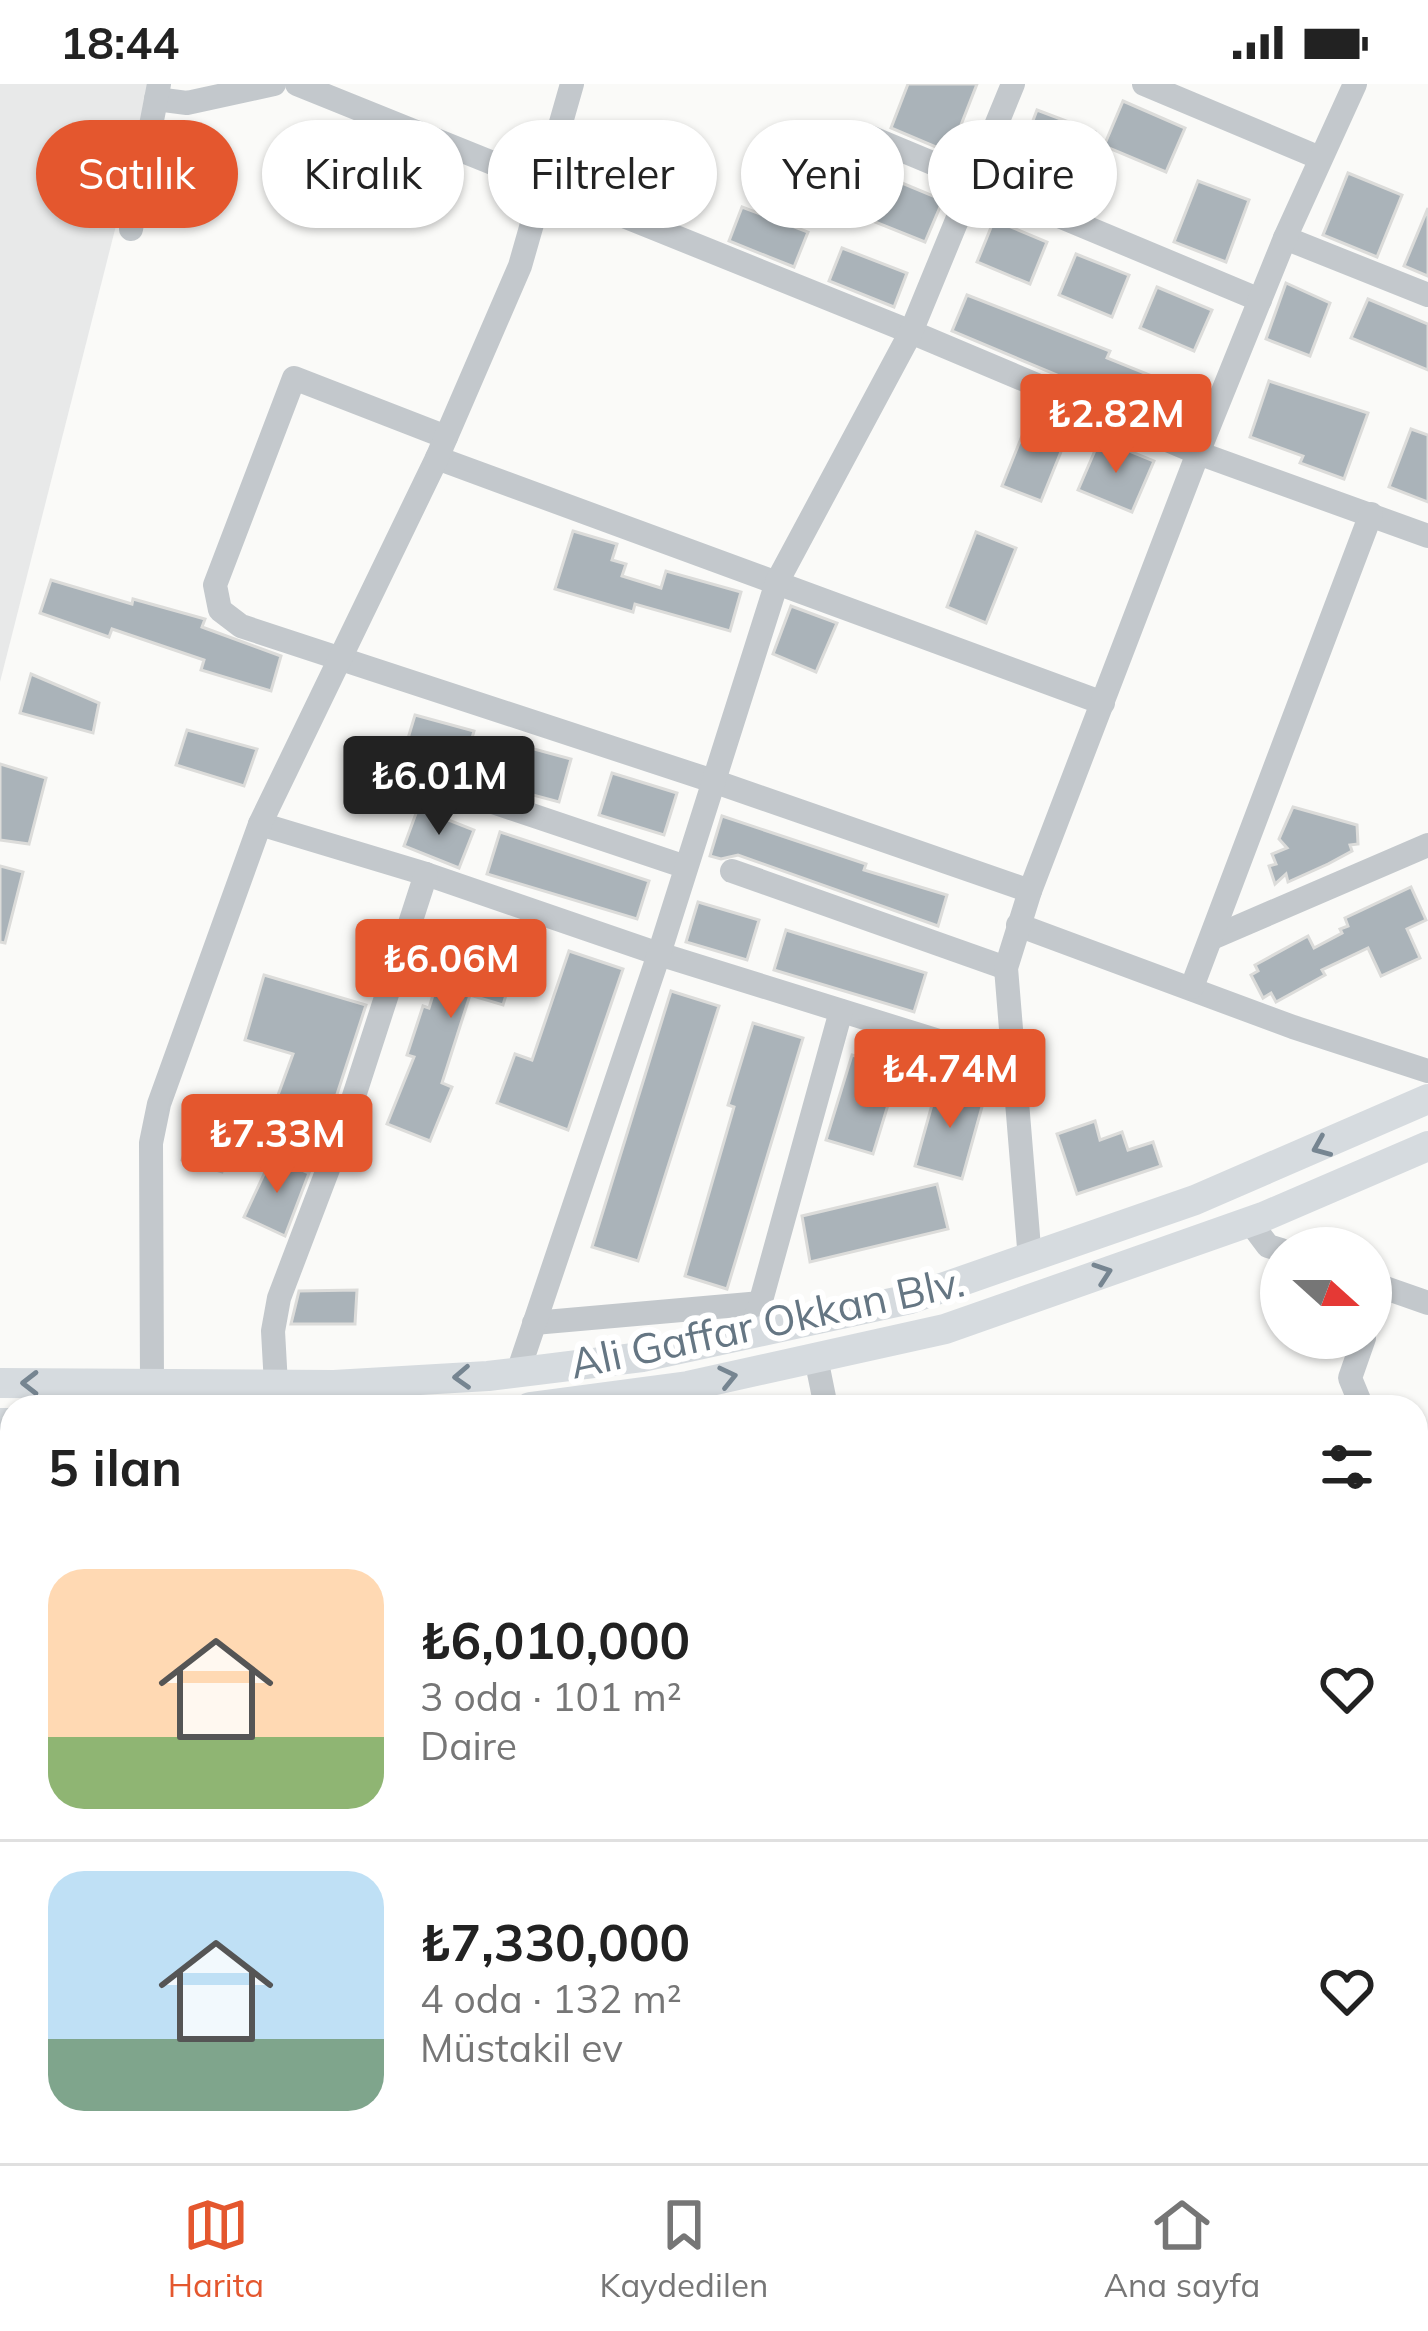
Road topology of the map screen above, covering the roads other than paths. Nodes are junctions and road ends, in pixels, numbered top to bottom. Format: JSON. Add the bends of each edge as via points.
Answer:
{"nodes":[{"id":1,"x":274,"y":84,"type":"edge"},
{"id":2,"x":297,"y":84,"type":"edge"},
{"id":3,"x":572,"y":84,"type":"edge"},
{"id":4,"x":1013,"y":84,"type":"edge"},
{"id":5,"x":1144,"y":84,"type":"edge"},
{"id":6,"x":1355,"y":84,"type":"edge"},
{"id":7,"x":158,"y":91,"type":"edge"},
{"id":8,"x":561,"y":120,"type":"edge"},
{"id":9,"x":998,"y":120,"type":"edge"},
{"id":10,"x":1320,"y":158,"type":"junction"},
{"id":11,"x":488,"y":160,"type":"edge"},
{"id":12,"x":530,"y":228,"type":"edge"},
{"id":13,"x":657,"y":228,"type":"edge"},
{"id":14,"x":954,"y":228,"type":"edge"},
{"id":15,"x":1086,"y":228,"type":"edge"},
{"id":16,"x":131,"y":229,"type":"dead end"},
{"id":17,"x":1286,"y":238,"type":"junction"},
{"id":18,"x":1428,"y":295,"type":"edge"},
{"id":19,"x":1260,"y":300,"type":"junction"},
{"id":20,"x":911,"y":332,"type":"junction"},
{"id":21,"x":442,"y":447,"type":"junction"},
{"id":22,"x":1198,"y":453,"type":"junction"},
{"id":23,"x":1371,"y":514,"type":"junction"},
{"id":24,"x":1428,"y":536,"type":"edge"},
{"id":25,"x":777,"y":582,"type":"junction"},
{"id":26,"x":340,"y":661,"type":"junction"},
{"id":27,"x":1103,"y":703,"type":"junction"},
{"id":28,"x":713,"y":781,"type":"junction"},
{"id":29,"x":472,"y":795,"type":"dead end"},
{"id":30,"x":260,"y":824,"type":"junction"},
{"id":31,"x":1428,"y":844,"type":"edge"},
{"id":32,"x":686,"y":867,"type":"junction"},
{"id":33,"x":732,"y":871,"type":"dead end"},
{"id":34,"x":426,"y":874,"type":"junction"},
{"id":35,"x":1030,"y":892,"type":"junction"},
{"id":36,"x":1018,"y":925,"type":"junction"},
{"id":37,"x":1212,"y":938,"type":"junction"},
{"id":38,"x":658,"y":954,"type":"junction"},
{"id":39,"x":1006,"y":968,"type":"junction"},
{"id":40,"x":1192,"y":987,"type":"junction"},
{"id":41,"x":842,"y":1011,"type":"junction"},
{"id":42,"x":1016,"y":1065,"type":"junction"},
{"id":43,"x":1428,"y":1071,"type":"edge"},
{"id":44,"x":1428,"y":1099,"type":"edge"},
{"id":45,"x":1428,"y":1146,"type":"edge"},
{"id":46,"x":1250,"y":1222,"type":"junction"},
{"id":47,"x":1260,"y":1235,"type":"edge"},
{"id":48,"x":1030,"y":1260,"type":"junction"},
{"id":49,"x":1392,"y":1290,"type":"edge"},
{"id":50,"x":1428,"y":1303,"type":"edge"},
{"id":51,"x":756,"y":1318,"type":"junction"},
{"id":52,"x":534,"y":1323,"type":"junction"},
{"id":53,"x":816,"y":1358,"type":"junction"},
{"id":54,"x":1357,"y":1359,"type":"edge"},
{"id":55,"x":518,"y":1372,"type":"junction"},
{"id":56,"x":0,"y":1383,"type":"edge"},
{"id":57,"x":152,"y":1383,"type":"junction"},
{"id":58,"x":276,"y":1384,"type":"junction"},
{"id":59,"x":194,"y":1395,"type":"edge"},
{"id":60,"x":620,"y":1395,"type":"edge"},
{"id":61,"x":824,"y":1395,"type":"edge"},
{"id":62,"x":1357,"y":1395,"type":"edge"}],
"edges":[{"from":1,"to":7,"type":"street","via":[[187,103]]},
{"from":2,"to":11,"type":"street"},
{"from":3,"to":8,"type":"street"},
{"from":4,"to":9,"type":"street"},
{"from":5,"to":10,"type":"street"},
{"from":6,"to":10,"type":"street"},
{"from":7,"to":16,"type":"street"},
{"from":10,"to":17,"type":"street"},
{"from":12,"to":21,"type":"street"},
{"from":13,"to":20,"type":"street"},
{"from":14,"to":20,"type":"street"},
{"from":15,"to":19,"type":"street"},
{"from":17,"to":18,"type":"street"},
{"from":17,"to":19,"type":"street"},
{"from":19,"to":22,"type":"street"},
{"from":20,"to":22,"type":"street"},
{"from":20,"to":25,"type":"street"},
{"from":21,"to":25,"type":"street"},
{"from":21,"to":26,"type":"street"},
{"from":21,"to":26,"type":"street","via":[[294,378],[216,600],[230,621]]},
{"from":22,"to":23,"type":"street"},
{"from":22,"to":27,"type":"street"},
{"from":23,"to":24,"type":"street"},
{"from":23,"to":37,"type":"street"},
{"from":25,"to":27,"type":"street"},
{"from":25,"to":28,"type":"street"},
{"from":26,"to":28,"type":"street"},
{"from":26,"to":30,"type":"street"},
{"from":27,"to":35,"type":"street"},
{"from":28,"to":32,"type":"street"},
{"from":28,"to":35,"type":"street"},
{"from":29,"to":32,"type":"street"},
{"from":30,"to":34,"type":"street"},
{"from":30,"to":57,"type":"street","via":[[151,1144]]},
{"from":31,"to":37,"type":"street"},
{"from":32,"to":38,"type":"street"},
{"from":33,"to":39,"type":"street"},
{"from":34,"to":38,"type":"street"},
{"from":34,"to":58,"type":"street","via":[[279,1298]]},
{"from":35,"to":36,"type":"street"},
{"from":36,"to":39,"type":"street"},
{"from":36,"to":40,"type":"street"},
{"from":37,"to":40,"type":"street"},
{"from":38,"to":41,"type":"street"},
{"from":38,"to":52,"type":"street"},
{"from":39,"to":42,"type":"street"},
{"from":40,"to":43,"type":"street"},
{"from":41,"to":42,"type":"street"},
{"from":41,"to":51,"type":"street"},
{"from":42,"to":48,"type":"street"},
{"from":44,"to":48,"type":"main road","name":"Ali Gaffar Okkan Blv.","one_way":true,"via":[[1195,1200]]},
{"from":45,"to":46,"type":"main road","name":"Ali Gaffar Okkan Blv."},
{"from":46,"to":47,"type":"street"},
{"from":53,"to":46,"type":"main road","name":"Ali Gaffar Okkan Blv.","one_way":true,"via":[[945,1329]]},
{"from":48,"to":51,"type":"main road","name":"Ali Gaffar Okkan Blv.","via":[[910,1299]]},
{"from":49,"to":50,"type":"street"},
{"from":51,"to":52,"type":"street"},
{"from":51,"to":55,"type":"main road","name":"Ali Gaffar Okkan Blv.","via":[[641,1357]]},
{"from":52,"to":55,"type":"street"},
{"from":60,"to":53,"type":"main road","name":"Ali Gaffar Okkan Blv.","one_way":true},
{"from":53,"to":61,"type":"street"},
{"from":54,"to":62,"type":"street","via":[[1350,1378]]},
{"from":55,"to":58,"type":"main road","name":"Ali Gaffar Okkan Blv.","one_way":true},
{"from":57,"to":56,"type":"main road","name":"Ali Gaffar Okkan Blv.","one_way":true},
{"from":57,"to":59,"type":"main road","name":"Ali Gaffar Okkan Blv."},
{"from":58,"to":59,"type":"main road","name":"Ali Gaffar Okkan Blv."}]}
